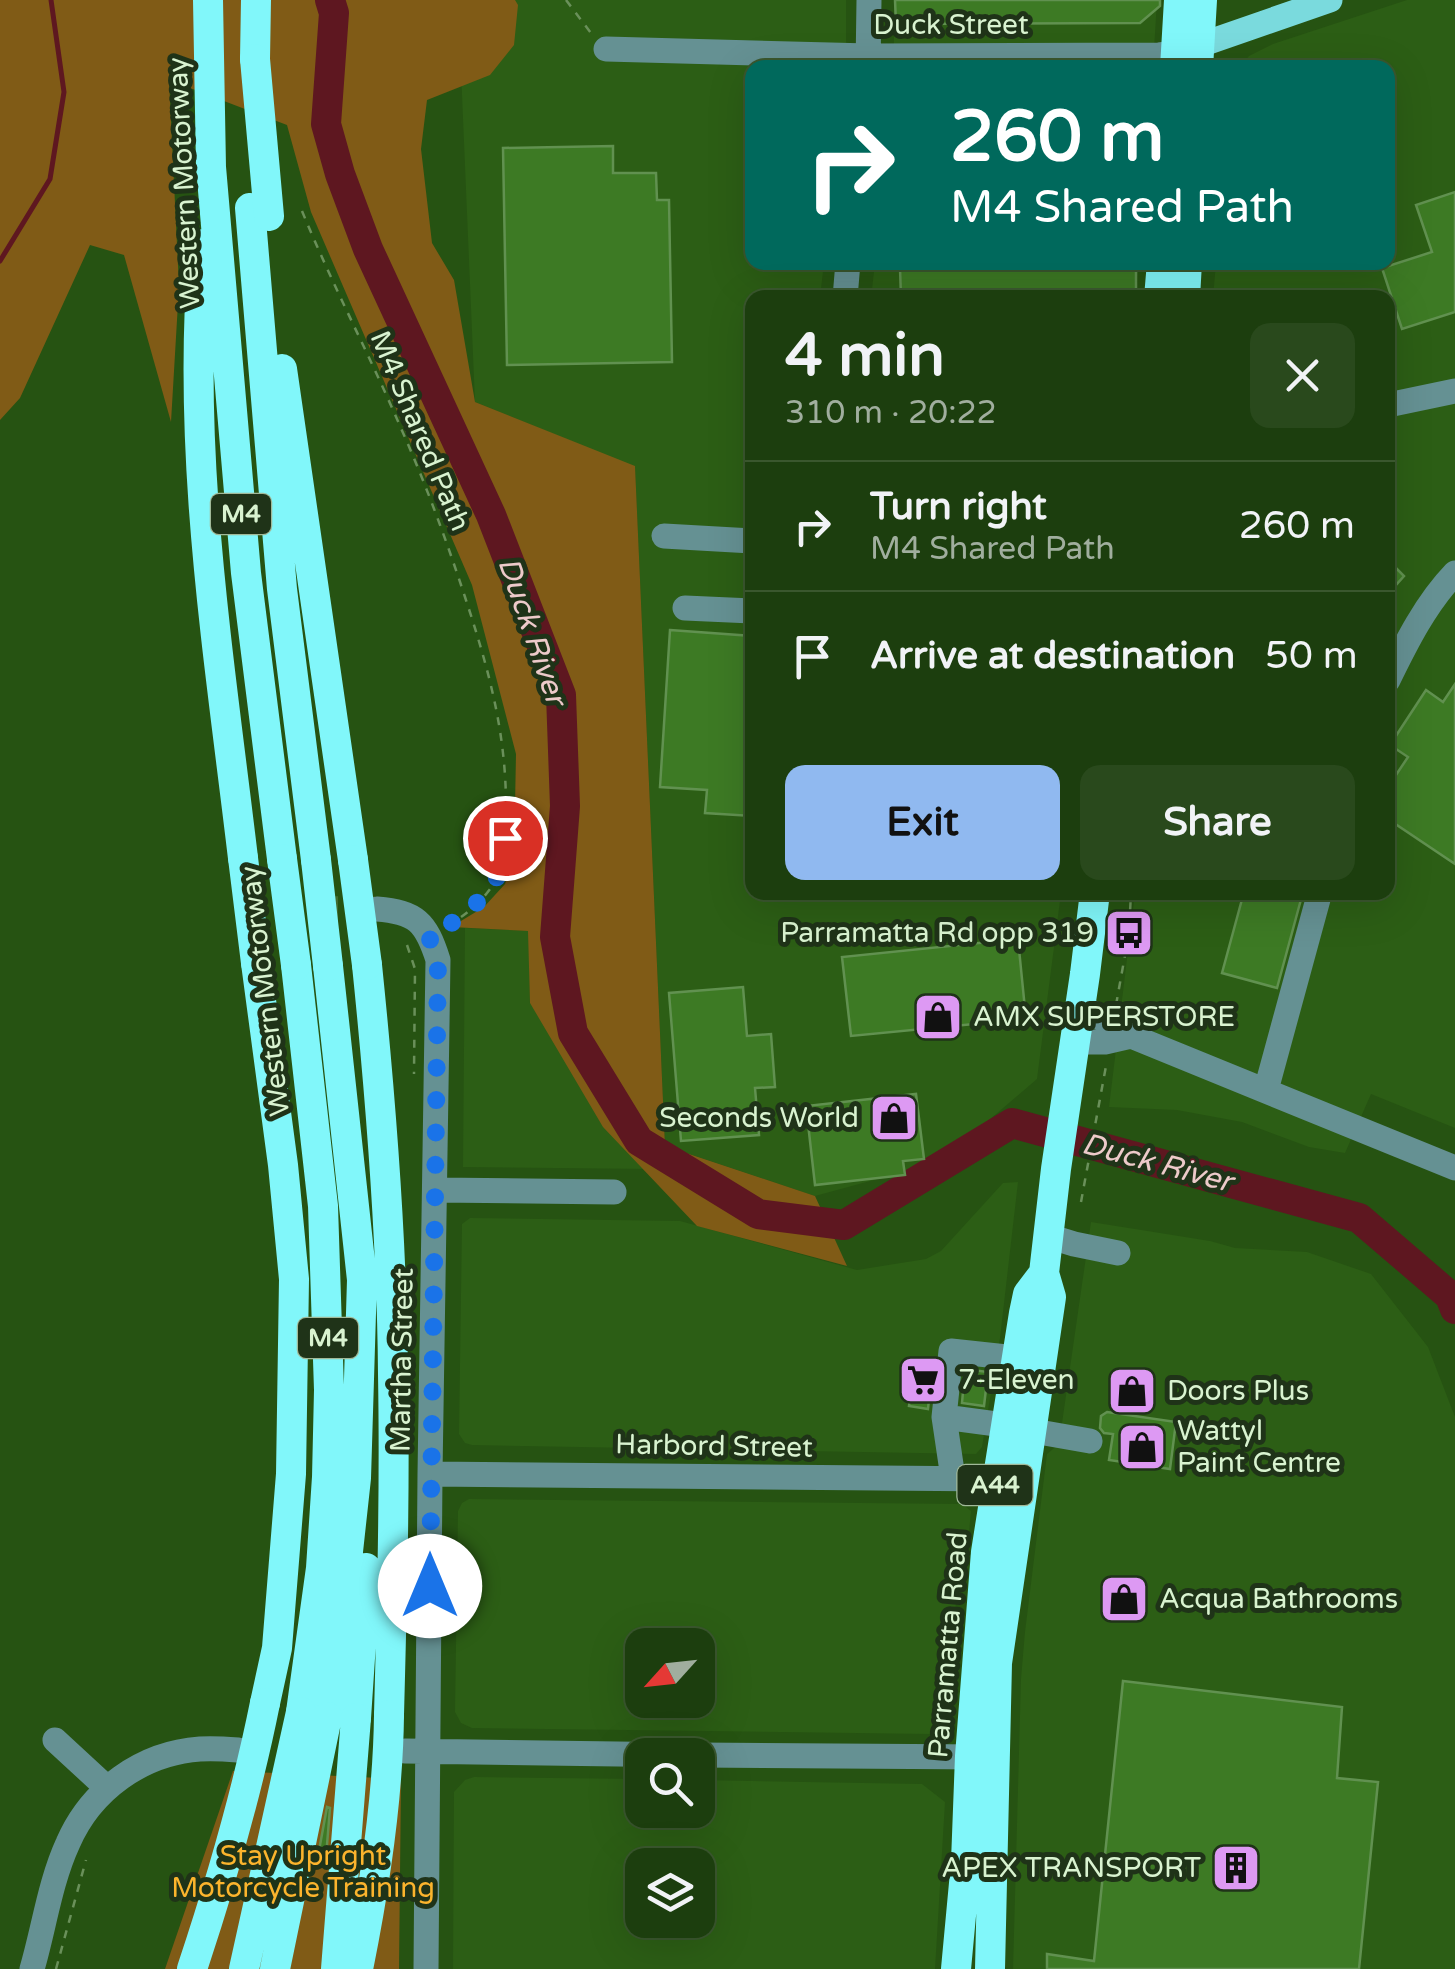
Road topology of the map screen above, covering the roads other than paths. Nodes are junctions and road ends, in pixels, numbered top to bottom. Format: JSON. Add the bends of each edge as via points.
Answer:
{"nodes":[{"id":1,"x":208,"y":0,"type":"edge"},
{"id":2,"x":256,"y":0,"type":"edge"},
{"id":3,"x":869,"y":0,"type":"edge"},
{"id":4,"x":1179,"y":0,"type":"edge"},
{"id":5,"x":1202,"y":0,"type":"edge"},
{"id":6,"x":1266,"y":0,"type":"edge"},
{"id":7,"x":1320,"y":3,"type":"edge"},
{"id":8,"x":606,"y":48,"type":"road end"},
{"id":9,"x":1187,"y":59,"type":"edge"},
{"id":10,"x":831,"y":60,"type":"edge"},
{"id":11,"x":868,"y":60,"type":"edge"},
{"id":12,"x":951,"y":60,"type":"edge"},
{"id":13,"x":211,"y":167,"type":"junction"},
{"id":14,"x":259,"y":212,"type":"junction"},
{"id":15,"x":1455,"y":392,"type":"edge"},
{"id":16,"x":1395,"y":404,"type":"edge"},
{"id":17,"x":664,"y":536,"type":"dead end"},
{"id":18,"x":745,"y":541,"type":"edge"},
{"id":19,"x":1455,"y":572,"type":"edge"},
{"id":20,"x":686,"y":608,"type":"dead end"},
{"id":21,"x":745,"y":611,"type":"edge"},
{"id":22,"x":1395,"y":666,"type":"edge"},
{"id":23,"x":1094,"y":900,"type":"edge"},
{"id":24,"x":1318,"y":900,"type":"edge"},
{"id":25,"x":377,"y":909,"type":"tunnel mouth"},
{"id":26,"x":1080,"y":1006,"type":"junction"},
{"id":27,"x":1131,"y":1036,"type":"junction"},
{"id":28,"x":1075,"y":1042,"type":"junction"},
{"id":29,"x":1266,"y":1090,"type":"junction"},
{"id":30,"x":1455,"y":1168,"type":"edge"},
{"id":31,"x":436,"y":1190,"type":"junction"},
{"id":32,"x":614,"y":1192,"type":"dead end"},
{"id":33,"x":1048,"y":1236,"type":"junction"},
{"id":34,"x":1118,"y":1253,"type":"dead end"},
{"id":35,"x":1044,"y":1273,"type":"junction"},
{"id":36,"x":1016,"y":1358,"type":"junction"},
{"id":37,"x":944,"y":1417,"type":"junction"},
{"id":38,"x":1018,"y":1428,"type":"junction"},
{"id":39,"x":1090,"y":1441,"type":"dead end"},
{"id":40,"x":430,"y":1474,"type":"junction"},
{"id":41,"x":953,"y":1478,"type":"junction"},
{"id":42,"x":996,"y":1479,"type":"junction"},
{"id":43,"x":328,"y":1715,"type":"junction"},
{"id":44,"x":55,"y":1740,"type":"dead end"},
{"id":45,"x":238,"y":1750,"type":"dead end"},
{"id":46,"x":417,"y":1751,"type":"junction"},
{"id":47,"x":625,"y":1754,"type":"edge"},
{"id":48,"x":715,"y":1755,"type":"edge"},
{"id":49,"x":983,"y":1756,"type":"junction"},
{"id":50,"x":107,"y":1788,"type":"junction"},
{"id":51,"x":40,"y":1966,"type":"edge"},
{"id":52,"x":192,"y":1969,"type":"edge"},
{"id":53,"x":244,"y":1969,"type":"edge"},
{"id":54,"x":275,"y":1969,"type":"edge"},
{"id":55,"x":336,"y":1969,"type":"edge"},
{"id":56,"x":358,"y":1969,"type":"edge"},
{"id":57,"x":426,"y":1969,"type":"edge"},
{"id":58,"x":956,"y":1969,"type":"edge"},
{"id":59,"x":990,"y":1969,"type":"edge"}],
"edges":[{"from":1,"to":13,"type":"highway","name":"Western Motorway","number":"M4"},
{"from":2,"to":14,"type":"highway","name":"Western Motorway","number":"M4","bridge":true,"via":[[250,133]]},
{"from":3,"to":11,"type":"street"},
{"from":4,"to":9,"type":"highway"},
{"from":5,"to":9,"type":"highway"},
{"from":6,"to":7,"type":"main road"},
{"from":7,"to":9,"type":"main road","via":[[1227,34]]},
{"from":8,"to":10,"type":"street","name":"Duck Street"},
{"from":9,"to":12,"type":"street","name":"Duck Street"},
{"from":13,"to":43,"type":"highway","name":"Western Motorway","number":"M4","bridge":true,"via":[[246,573],[324,1206],[329,1390],[321,1568]]},
{"from":13,"to":52,"type":"highway","number":"M4","bridge":true,"via":[[200,291],[200,451],[294,1278],[291,1474],[277,1648],[256,1750]]},
{"from":14,"to":43,"type":"highway","name":"Western Motorway","number":"M4","bridge":true,"via":[[282,589],[362,1280],[356,1478]]},
{"from":14,"to":56,"type":"highway","name":"Western Motorway","number":"M4","bridge":true,"via":[[367,966],[390,1260],[388,1775]]},
{"from":15,"to":16,"type":"street"},
{"from":17,"to":18,"type":"street"},
{"from":19,"to":22,"type":"street"},
{"from":20,"to":21,"type":"street"},
{"from":23,"to":26,"type":"highway","name":"Parramatta Road","number":"A44"},
{"from":24,"to":29,"type":"street"},
{"from":25,"to":31,"type":"street","name":"Martha Street","via":[[409,914],[420,923],[438,960]]},
{"from":26,"to":27,"type":"street"},
{"from":26,"to":28,"type":"highway","name":"Parramatta Road","number":"A44"},
{"from":27,"to":28,"type":"street"},
{"from":27,"to":29,"type":"street"},
{"from":28,"to":33,"type":"highway","name":"Parramatta Road","number":"A44"},
{"from":29,"to":30,"type":"street"},
{"from":31,"to":32,"type":"street"},
{"from":31,"to":40,"type":"street","name":"Martha Street"},
{"from":33,"to":34,"type":"street"},
{"from":33,"to":35,"type":"highway","name":"Parramatta Road","number":"A44"},
{"from":35,"to":36,"type":"highway","name":"Parramatta Road","number":"A44","via":[[1028,1294]]},
{"from":35,"to":38,"type":"highway","name":"Parramatta Road","number":"A44","via":[[1051,1296]]},
{"from":36,"to":37,"type":"street","via":[[951,1350]]},
{"from":36,"to":38,"type":"highway","name":"Parramatta Road","number":"A44"},
{"from":37,"to":38,"type":"street"},
{"from":37,"to":41,"type":"street"},
{"from":38,"to":39,"type":"street"},
{"from":38,"to":42,"type":"highway","name":"Parramatta Road","number":"A44"},
{"from":38,"to":49,"type":"highway","name":"Parramatta Road","number":"A44"},
{"from":40,"to":41,"type":"street","name":"Harbord Street"},
{"from":40,"to":46,"type":"street","name":"Martha Street"},
{"from":41,"to":42,"type":"street","name":"Harbord Street"},
{"from":42,"to":49,"type":"highway","name":"Parramatta Road","number":"A44","via":[[986,1552]]},
{"from":43,"to":53,"type":"highway","name":"Western Motorway","number":"M4","bridge":true},
{"from":43,"to":54,"type":"highway","name":"Western Motorway","number":"M4","bridge":true},
{"from":43,"to":55,"type":"highway","bridge":true},
{"from":44,"to":50,"type":"street"},
{"from":45,"to":50,"type":"street","via":[[168,1754]]},
{"from":46,"to":47,"type":"street"},
{"from":46,"to":57,"type":"street","name":"Martha Street"},
{"from":48,"to":49,"type":"street"},
{"from":49,"to":58,"type":"highway","name":"Parramatta Road","number":"A44"},
{"from":49,"to":59,"type":"highway","name":"Parramatta Road","number":"A44"},
{"from":50,"to":51,"type":"street","via":[[67,1844]]}]}
